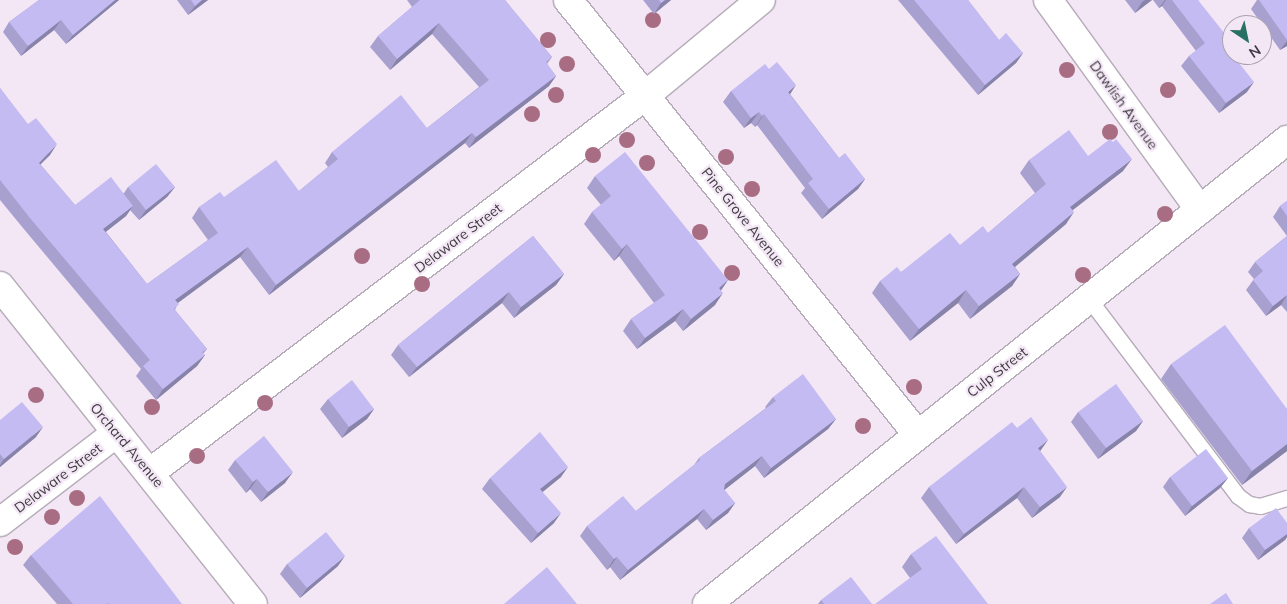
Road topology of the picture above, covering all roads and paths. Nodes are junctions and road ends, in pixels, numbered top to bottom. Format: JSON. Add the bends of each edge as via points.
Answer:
{"nodes":[{"id":1,"x":568,"y":0,"type":"edge"},
{"id":2,"x":761,"y":0,"type":"edge"},
{"id":3,"x":1048,"y":0,"type":"edge"},
{"id":4,"x":646,"y":95,"type":"junction"},
{"id":5,"x":1287,"y":140,"type":"edge"},
{"id":6,"x":1200,"y":210,"type":"junction"},
{"id":7,"x":0,"y":286,"type":"edge"},
{"id":8,"x":1089,"y":299,"type":"junction"},
{"id":9,"x":115,"y":434,"type":"junction"},
{"id":10,"x":918,"y":435,"type":"junction"},
{"id":11,"x":151,"y":472,"type":"junction"},
{"id":12,"x":1287,"y":498,"type":"edge"},
{"id":13,"x":0,"y":522,"type":"edge"},
{"id":14,"x":253,"y":604,"type":"edge"},
{"id":15,"x":707,"y":604,"type":"edge"}],
"edges":[{"from":1,"to":4,"type":"street","name":"Pine Grove Avenue"},
{"from":2,"to":4,"type":"street","name":"Delaware Street"},
{"from":3,"to":6,"type":"street","name":"Dawlish Avenue"},
{"from":4,"to":10,"type":"street","name":"Pine Grove Avenue"},
{"from":4,"to":11,"type":"street","name":"Delaware Street"},
{"from":5,"to":6,"type":"street","name":"Culp Street"},
{"from":6,"to":8,"type":"street","name":"Culp Street"},
{"from":7,"to":9,"type":"street","name":"Orchard Avenue"},
{"from":8,"to":10,"type":"street","name":"Culp Street"},
{"from":8,"to":12,"type":"lane","via":[[1238,496],[1249,504],[1260,506]]},
{"from":9,"to":11,"type":"street","name":"Orchard Avenue"},
{"from":9,"to":13,"type":"street","name":"Delaware Street"},
{"from":10,"to":15,"type":"street","name":"Culp Street"},
{"from":11,"to":14,"type":"street","name":"Orchard Avenue"}]}
